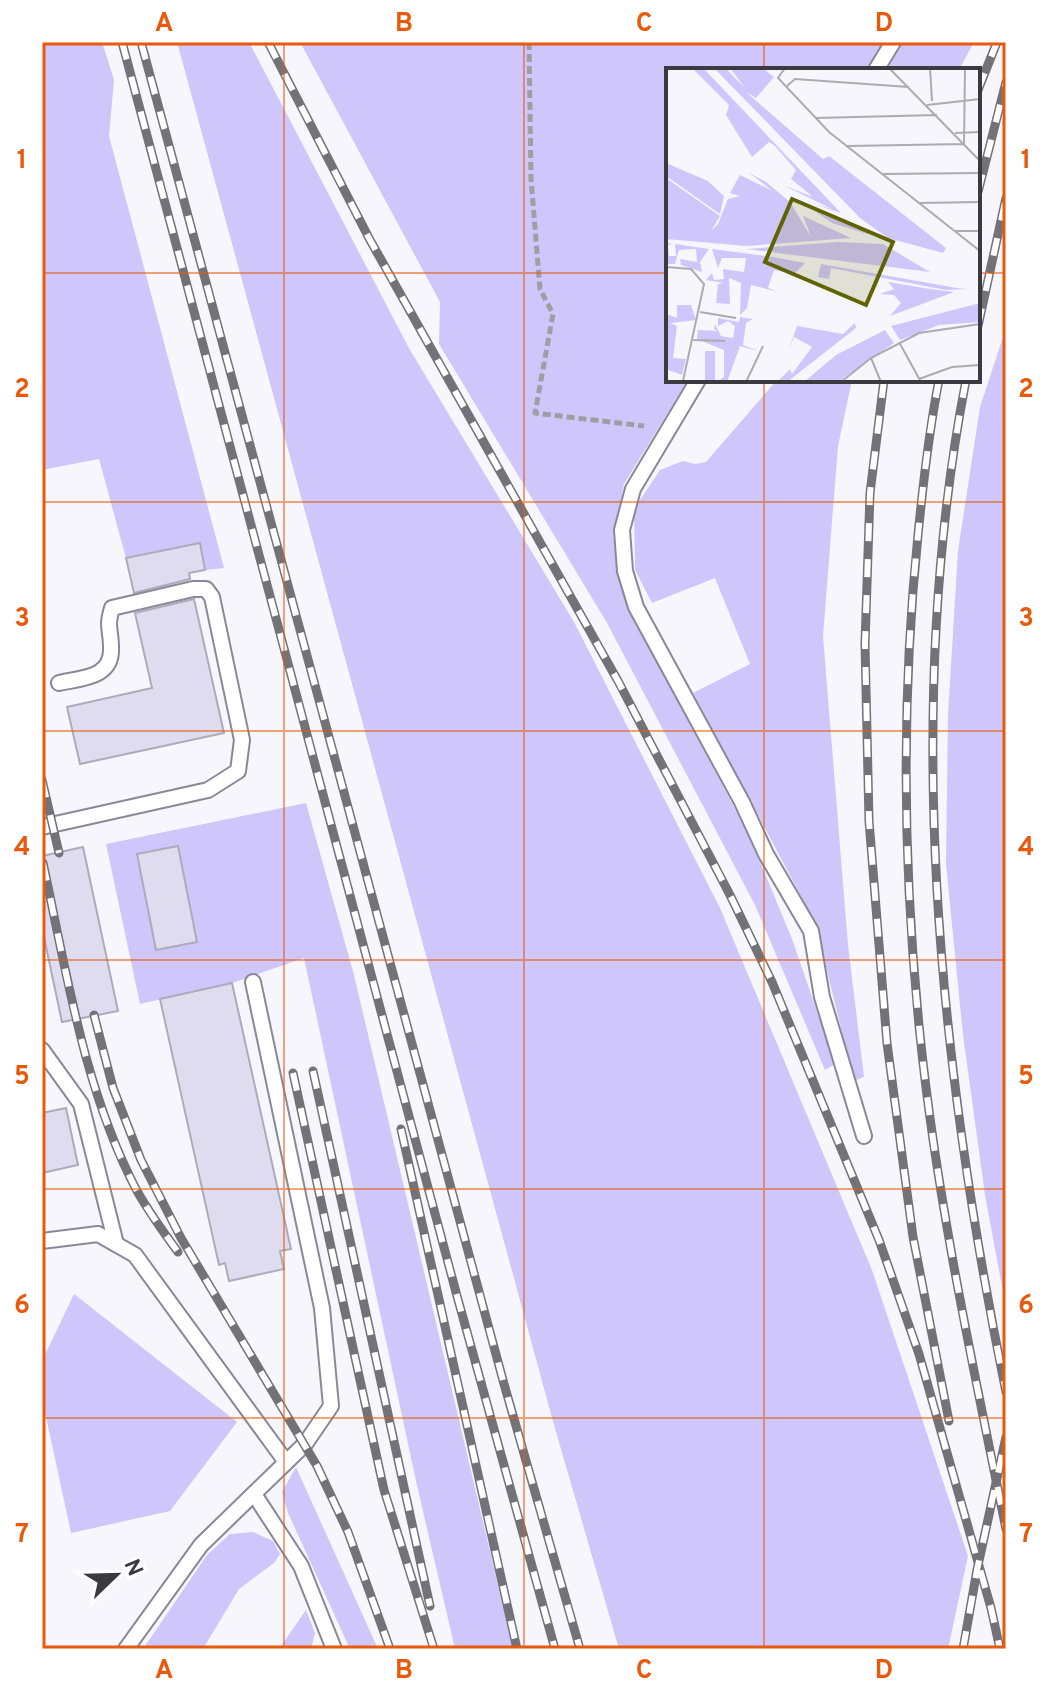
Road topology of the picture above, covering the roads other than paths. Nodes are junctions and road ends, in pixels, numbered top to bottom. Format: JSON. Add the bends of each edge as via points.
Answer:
{"nodes":[{"id":1,"x":893,"y":42,"type":"edge"},
{"id":2,"x":877,"y":68,"type":"edge"},
{"id":3,"x":697,"y":382,"type":"edge"},
{"id":4,"x":59,"y":683,"type":"dead end"},
{"id":5,"x":42,"y":827,"type":"edge"},
{"id":6,"x":253,"y":982,"type":"dead end"},
{"id":7,"x":42,"y":1050,"type":"edge"},
{"id":8,"x":864,"y":1136,"type":"dead end"},
{"id":9,"x":42,"y":1241,"type":"edge"},
{"id":10,"x":116,"y":1244,"type":"junction"},
{"id":11,"x":286,"y":1462,"type":"junction"},
{"id":12,"x":254,"y":1494,"type":"junction"},
{"id":13,"x":333,"y":1648,"type":"edge"},
{"id":14,"x":126,"y":1649,"type":"edge"}],
"edges":[{"from":1,"to":2,"type":"lane"},
{"from":3,"to":8,"type":"lane","via":[[633,489],[622,530],[625,571],[636,607],[811,931],[822,997]]},
{"from":4,"to":5,"type":"lane","via":[[97,676],[109,665],[107,625],[112,608],[206,589],[242,740],[238,771],[208,790]]},
{"from":6,"to":11,"type":"lane","via":[[322,1308],[331,1406]]},
{"from":7,"to":10,"type":"lane","via":[[81,1104]]},
{"from":9,"to":10,"type":"lane","via":[[98,1234]]},
{"from":10,"to":11,"type":"lane","via":[[135,1255]]},
{"from":11,"to":12,"type":"lane"},
{"from":12,"to":13,"type":"lane","via":[[301,1566]]},
{"from":12,"to":14,"type":"lane","via":[[201,1545]]}]}
